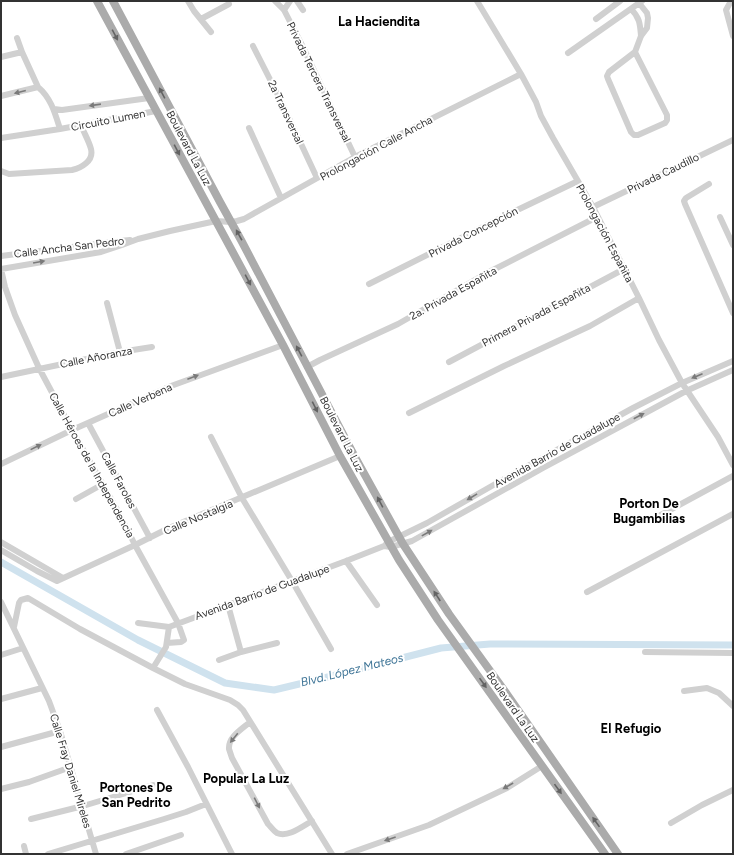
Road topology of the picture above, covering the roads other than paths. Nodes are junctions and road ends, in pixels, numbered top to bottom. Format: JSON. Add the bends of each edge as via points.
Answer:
{"nodes":[{"id":1,"x":97,"y":1,"type":"edge"},
{"id":2,"x":113,"y":1,"type":"edge"},
{"id":3,"x":188,"y":1,"type":"edge"},
{"id":4,"x":275,"y":1,"type":"edge"},
{"id":5,"x":290,"y":1,"type":"edge"},
{"id":6,"x":297,"y":1,"type":"edge"},
{"id":7,"x":477,"y":1,"type":"edge"},
{"id":8,"x":620,"y":1,"type":"edge"},
{"id":9,"x":731,"y":1,"type":"edge"},
{"id":10,"x":640,"y":2,"type":"edge"},
{"id":11,"x":229,"y":4,"type":"dead end"},
{"id":12,"x":282,"y":9,"type":"junction"},
{"id":13,"x":630,"y":9,"type":"junction"},
{"id":14,"x":303,"y":10,"type":"dead end"},
{"id":15,"x":201,"y":19,"type":"junction"},
{"id":16,"x":596,"y":19,"type":"dead end"},
{"id":17,"x":211,"y":32,"type":"dead end"},
{"id":18,"x":641,"y":36,"type":"junction"},
{"id":19,"x":733,"y":36,"type":"edge"},
{"id":20,"x":18,"y":38,"type":"dead end"},
{"id":21,"x":254,"y":46,"type":"dead end"},
{"id":22,"x":22,"y":52,"type":"junction"},
{"id":23,"x":635,"y":52,"type":"junction"},
{"id":24,"x":568,"y":53,"type":"dead end"},
{"id":25,"x":1,"y":57,"type":"edge"},
{"id":26,"x":521,"y":74,"type":"junction"},
{"id":27,"x":38,"y":87,"type":"junction"},
{"id":28,"x":1,"y":96,"type":"edge"},
{"id":29,"x":149,"y":98,"type":"junction"},
{"id":30,"x":54,"y":109,"type":"junction"},
{"id":31,"x":156,"y":111,"type":"junction"},
{"id":32,"x":81,"y":125,"type":"junction"},
{"id":33,"x":249,"y":128,"type":"dead end"},
{"id":34,"x":60,"y":129,"type":"junction"},
{"id":35,"x":1,"y":138,"type":"edge"},
{"id":36,"x":733,"y":140,"type":"edge"},
{"id":37,"x":355,"y":157,"type":"junction"},
{"id":38,"x":1,"y":172,"type":"edge"},
{"id":39,"x":317,"y":178,"type":"junction"},
{"id":40,"x":578,"y":181,"type":"junction"},
{"id":41,"x":709,"y":184,"type":"dead end"},
{"id":42,"x":281,"y":198,"type":"junction"},
{"id":43,"x":593,"y":207,"type":"junction"},
{"id":44,"x":597,"y":217,"type":"junction"},
{"id":45,"x":720,"y":217,"type":"dead end"},
{"id":46,"x":216,"y":221,"type":"junction"},
{"id":47,"x":231,"y":222,"type":"junction"},
{"id":48,"x":138,"y":239,"type":"junction"},
{"id":49,"x":733,"y":245,"type":"edge"},
{"id":50,"x":1,"y":256,"type":"edge"},
{"id":51,"x":624,"y":268,"type":"junction"},
{"id":52,"x":1,"y":269,"type":"edge"},
{"id":53,"x":369,"y":284,"type":"dead end"},
{"id":54,"x":639,"y":298,"type":"junction"},
{"id":55,"x":106,"y":303,"type":"dead end"},
{"id":56,"x":733,"y":313,"type":"edge"},
{"id":57,"x":283,"y":345,"type":"junction"},
{"id":58,"x":152,"y":347,"type":"dead end"},
{"id":59,"x":120,"y":352,"type":"junction"},
{"id":60,"x":733,"y":361,"type":"edge"},
{"id":61,"x":449,"y":362,"type":"dead end"},
{"id":62,"x":307,"y":367,"type":"junction"},
{"id":63,"x":39,"y":368,"type":"junction"},
{"id":64,"x":733,"y":370,"type":"edge"},
{"id":65,"x":1,"y":377,"type":"edge"},
{"id":66,"x":682,"y":383,"type":"junction"},
{"id":67,"x":686,"y":391,"type":"junction"},
{"id":68,"x":409,"y":413,"type":"dead end"},
{"id":69,"x":88,"y":423,"type":"junction"},
{"id":70,"x":72,"y":430,"type":"junction"},
{"id":71,"x":211,"y":437,"type":"dead end"},
{"id":72,"x":340,"y":456,"type":"junction"},
{"id":73,"x":1,"y":464,"type":"edge"},
{"id":74,"x":733,"y":465,"type":"edge"},
{"id":75,"x":733,"y":476,"type":"edge"},
{"id":76,"x":103,"y":484,"type":"junction"},
{"id":77,"x":242,"y":498,"type":"junction"},
{"id":78,"x":76,"y":499,"type":"dead end"},
{"id":79,"x":733,"y":514,"type":"edge"},
{"id":80,"x":657,"y":517,"type":"dead end"},
{"id":81,"x":150,"y":538,"type":"junction"},
{"id":82,"x":400,"y":540,"type":"junction"},
{"id":83,"x":1,"y":542,"type":"edge"},
{"id":84,"x":135,"y":545,"type":"junction"},
{"id":85,"x":388,"y":545,"type":"junction"},
{"id":86,"x":1,"y":550,"type":"edge"},
{"id":87,"x":346,"y":561,"type":"junction"},
{"id":88,"x":60,"y":579,"type":"junction"},
{"id":89,"x":292,"y":581,"type":"junction"},
{"id":90,"x":587,"y":592,"type":"dead end"},
{"id":91,"x":228,"y":605,"type":"junction"},
{"id":92,"x":378,"y":605,"type":"dead end"},
{"id":93,"x":2,"y":606,"type":"edge"},
{"id":94,"x":449,"y":614,"type":"junction"},
{"id":95,"x":438,"y":620,"type":"junction"},
{"id":96,"x":138,"y":623,"type":"dead end"},
{"id":97,"x":178,"y":623,"type":"junction"},
{"id":98,"x":14,"y":627,"type":"junction"},
{"id":99,"x":169,"y":627,"type":"junction"},
{"id":100,"x":277,"y":643,"type":"dead end"},
{"id":101,"x":166,"y":645,"type":"junction"},
{"id":102,"x":23,"y":648,"type":"junction"},
{"id":103,"x":331,"y":649,"type":"dead end"},
{"id":104,"x":241,"y":652,"type":"junction"},
{"id":105,"x":645,"y":652,"type":"dead end"},
{"id":106,"x":733,"y":653,"type":"edge"},
{"id":107,"x":1,"y":655,"type":"edge"},
{"id":108,"x":219,"y":660,"type":"dead end"},
{"id":109,"x":154,"y":666,"type":"junction"},
{"id":110,"x":42,"y":688,"type":"junction"},
{"id":111,"x":684,"y":691,"type":"dead end"},
{"id":112,"x":1,"y":699,"type":"edge"},
{"id":113,"x":733,"y":706,"type":"edge"},
{"id":114,"x":157,"y":710,"type":"dead end"},
{"id":115,"x":250,"y":722,"type":"junction"},
{"id":116,"x":60,"y":731,"type":"junction"},
{"id":117,"x":1,"y":747,"type":"edge"},
{"id":118,"x":542,"y":766,"type":"junction"},
{"id":119,"x":71,"y":767,"type":"junction"},
{"id":120,"x":153,"y":785,"type":"dead end"},
{"id":121,"x":1,"y":789,"type":"edge"},
{"id":122,"x":733,"y":790,"type":"edge"},
{"id":123,"x":206,"y":804,"type":"junction"},
{"id":124,"x":83,"y":806,"type":"junction"},
{"id":125,"x":31,"y":819,"type":"dead end"},
{"id":126,"x":312,"y":821,"type":"junction"},
{"id":127,"x":671,"y":823,"type":"dead end"},
{"id":128,"x":181,"y":835,"type":"dead end"},
{"id":129,"x":92,"y":840,"type":"junction"},
{"id":130,"x":24,"y":846,"type":"dead end"},
{"id":131,"x":26,"y":854,"type":"edge"},
{"id":132,"x":48,"y":854,"type":"edge"},
{"id":133,"x":96,"y":854,"type":"edge"},
{"id":134,"x":126,"y":854,"type":"edge"},
{"id":135,"x":232,"y":854,"type":"edge"},
{"id":136,"x":332,"y":854,"type":"edge"},
{"id":137,"x":347,"y":854,"type":"edge"},
{"id":138,"x":604,"y":854,"type":"edge"},
{"id":139,"x":618,"y":854,"type":"edge"}],
"edges":[{"from":1,"to":29,"type":"main road","name":"Boulevard La Luz","one_way":true},
{"from":47,"to":2,"type":"main road","name":"Boulevard La Luz","one_way":true},
{"from":3,"to":15,"type":"street"},
{"from":4,"to":12,"type":"street","name":"Privada Tercera Transversal"},
{"from":5,"to":12,"type":"street"},
{"from":6,"to":14,"type":"street"},
{"from":7,"to":26,"type":"street","name":"Prolongación Españita"},
{"from":8,"to":16,"type":"street"},
{"from":9,"to":19,"type":"street","via":[[726,10]]},
{"from":10,"to":13,"type":"street"},
{"from":10,"to":18,"type":"street","via":[[648,18],[647,28]]},
{"from":11,"to":15,"type":"street"},
{"from":12,"to":37,"type":"street","name":"Privada Tercera Transversal","via":[[302,45]]},
{"from":13,"to":18,"type":"street","via":[[639,22]]},
{"from":13,"to":24,"type":"street"},
{"from":15,"to":17,"type":"street"},
{"from":18,"to":23,"type":"street"},
{"from":20,"to":22,"type":"street","name":"Circuito Lumen"},
{"from":21,"to":39,"type":"street","name":"2a Transversal"},
{"from":22,"to":25,"type":"street"},
{"from":22,"to":27,"type":"street","name":"Circuito Lumen"},
{"from":23,"to":23,"type":"street","via":[[607,76],[631,132],[638,135],[665,123],[667,115]]},
{"from":26,"to":37,"type":"street","name":"Prolongación Calle Ancha"},
{"from":26,"to":40,"type":"street","name":"Prolongación Españita","via":[[541,116]]},
{"from":27,"to":28,"type":"street","one_way":true},
{"from":27,"to":30,"type":"street","name":"Circuito Lumen"},
{"from":29,"to":30,"type":"street","name":"Circuito Lumen","one_way":true},
{"from":29,"to":31,"type":"main road","name":"Boulevard La Luz"},
{"from":30,"to":34,"type":"street","name":"Circuito Lumen"},
{"from":31,"to":32,"type":"street","name":"Circuito Lumen"},
{"from":31,"to":46,"type":"main road","name":"Boulevard La Luz","one_way":true},
{"from":32,"to":34,"type":"street","name":"Circuito Lumen"},
{"from":32,"to":38,"type":"street","via":[[91,155],[80,168],[9,174]]},
{"from":33,"to":42,"type":"street"},
{"from":34,"to":35,"type":"street","name":"Circuito Lumen"},
{"from":36,"to":43,"type":"street","name":"Privada Caudillo"},
{"from":37,"to":39,"type":"street","name":"Prolongación Calle Ancha"},
{"from":39,"to":42,"type":"street","name":"Prolongación Calle Ancha"},
{"from":40,"to":43,"type":"street","name":"Prolongación Españita"},
{"from":40,"to":53,"type":"street","name":"Privada Concepción"},
{"from":41,"to":56,"type":"street","via":[[684,201]]},
{"from":42,"to":47,"type":"street","name":"Prolongación Calle Ancha","via":[[244,219]]},
{"from":43,"to":44,"type":"street","name":"Prolongación Españita"},
{"from":44,"to":51,"type":"street","name":"Prolongación Españita"},
{"from":44,"to":62,"type":"street","name":"2a. Privada Españita","via":[[487,273],[398,324]]},
{"from":45,"to":49,"type":"street"},
{"from":46,"to":47,"type":"street","name":"Calle Ancha San Pedro"},
{"from":46,"to":48,"type":"street","name":"Calle Ancha San Pedro"},
{"from":46,"to":57,"type":"main road","name":"Boulevard La Luz","one_way":true},
{"from":62,"to":47,"type":"main road","name":"Boulevard La Luz","one_way":true},
{"from":48,"to":50,"type":"street","name":"Calle Ancha San Pedro"},
{"from":52,"to":48,"type":"street","name":"Calle Ancha San Pedro","one_way":true,"via":[[101,252]]},
{"from":51,"to":54,"type":"street","name":"Prolongación Españita"},
{"from":51,"to":61,"type":"street","name":"Primera Privada Españita"},
{"from":52,"to":63,"type":"street","name":"Calle Héroes de la Independencia","via":[[14,315]]},
{"from":54,"to":66,"type":"street","name":"Prolongación Españita"},
{"from":54,"to":68,"type":"street","via":[[590,326]]},
{"from":55,"to":59,"type":"street"},
{"from":69,"to":57,"type":"street","name":"Calle Verbena","one_way":true,"via":[[171,386]]},
{"from":57,"to":72,"type":"main road","name":"Boulevard La Luz","one_way":true},
{"from":58,"to":59,"type":"street","name":"Calle Añoranza"},
{"from":59,"to":63,"type":"street","name":"Calle Añoranza"},
{"from":60,"to":66,"type":"street","name":"Avenida Barrio de Guadalupe","one_way":true},
{"from":82,"to":62,"type":"main road","name":"Boulevard La Luz","one_way":true},
{"from":63,"to":65,"type":"street","name":"Calle Añoranza"},
{"from":63,"to":70,"type":"street","name":"Calle Héroes de la Independencia"},
{"from":64,"to":67,"type":"street","name":"Avenida Barrio de Guadalupe"},
{"from":66,"to":67,"type":"street","name":"Prolongación Españita"},
{"from":66,"to":82,"type":"street","name":"Avenida Barrio de Guadalupe","one_way":true,"via":[[497,483]]},
{"from":67,"to":74,"type":"street","name":"Prolongación Españita","via":[[711,426]]},
{"from":82,"to":67,"type":"street","name":"Avenida Barrio de Guadalupe","one_way":true,"via":[[412,541]]},
{"from":69,"to":70,"type":"street","name":"Calle Verbena"},
{"from":69,"to":81,"type":"street","name":"Calle Faroles"},
{"from":73,"to":70,"type":"street","name":"Calle Verbena","one_way":true},
{"from":70,"to":76,"type":"street","name":"Calle Héroes de la Independencia"},
{"from":71,"to":77,"type":"street"},
{"from":72,"to":77,"type":"street","name":"Calle Nostalgia"},
{"from":72,"to":85,"type":"main road","name":"Boulevard La Luz"},
{"from":75,"to":80,"type":"street"},
{"from":76,"to":78,"type":"street"},
{"from":76,"to":84,"type":"street","name":"Calle Héroes de la Independencia"},
{"from":77,"to":81,"type":"street","name":"Calle Nostalgia"},
{"from":77,"to":89,"type":"street"},
{"from":79,"to":90,"type":"street"},
{"from":81,"to":84,"type":"street","name":"Calle Nostalgia"},
{"from":82,"to":85,"type":"street","name":"Avenida Barrio de Guadalupe"},
{"from":94,"to":82,"type":"main road","name":"Boulevard La Luz","one_way":true},
{"from":83,"to":88,"type":"street"},
{"from":84,"to":88,"type":"street","name":"Calle Nostalgia"},
{"from":84,"to":97,"type":"street","name":"Calle Héroes de la Independencia"},
{"from":85,"to":87,"type":"street","name":"Avenida Barrio de Guadalupe"},
{"from":85,"to":95,"type":"main road","name":"Boulevard La Luz"},
{"from":86,"to":88,"type":"street","via":[[38,571]]},
{"from":87,"to":89,"type":"street","name":"Avenida Barrio de Guadalupe"},
{"from":87,"to":92,"type":"street"},
{"from":89,"to":91,"type":"street","name":"Avenida Barrio de Guadalupe"},
{"from":89,"to":103,"type":"street"},
{"from":91,"to":97,"type":"street","name":"Avenida Barrio de Guadalupe"},
{"from":91,"to":104,"type":"street"},
{"from":93,"to":98,"type":"street","name":"Calle Fray Daniel Mireles"},
{"from":94,"to":95,"type":"main road"},
{"from":139,"to":94,"type":"main road","name":"Boulevard La Luz","one_way":true},
{"from":95,"to":118,"type":"main road","name":"Boulevard La Luz","one_way":true},
{"from":96,"to":99,"type":"street"},
{"from":97,"to":99,"type":"street","name":"Avenida Barrio de Guadalupe"},
{"from":97,"to":101,"type":"street","name":"Calle Héroes de la Independencia","via":[[184,640]]},
{"from":98,"to":102,"type":"street","name":"Calle Fray Daniel Mireles"},
{"from":98,"to":109,"type":"street","via":[[19,603],[28,598],[80,629]]},
{"from":99,"to":101,"type":"street"},
{"from":100,"to":104,"type":"street"},
{"from":101,"to":109,"type":"street"},
{"from":102,"to":107,"type":"street"},
{"from":102,"to":110,"type":"street","name":"Calle Fray Daniel Mireles"},
{"from":104,"to":108,"type":"street"},
{"from":105,"to":106,"type":"street"},
{"from":109,"to":115,"type":"street","via":[[185,684],[230,700],[243,710]]},
{"from":110,"to":112,"type":"street"},
{"from":110,"to":116,"type":"street","name":"Calle Fray Daniel Mireles"},
{"from":111,"to":113,"type":"street","via":[[706,688],[719,693]]},
{"from":114,"to":123,"type":"street"},
{"from":115,"to":126,"type":"street"},
{"from":115,"to":126,"type":"street","one_way":true,"via":[[231,739],[229,749],[268,824],[275,832],[284,834]]},
{"from":116,"to":117,"type":"street"},
{"from":116,"to":119,"type":"street","name":"Calle Fray Daniel Mireles"},
{"from":118,"to":137,"type":"street","one_way":true,"via":[[507,788],[428,826]]},
{"from":118,"to":138,"type":"main road","name":"Boulevard La Luz","one_way":true},
{"from":119,"to":121,"type":"street"},
{"from":119,"to":124,"type":"street","name":"Calle Fray Daniel Mireles"},
{"from":120,"to":124,"type":"street"},
{"from":122,"to":127,"type":"street"},
{"from":123,"to":129,"type":"street"},
{"from":123,"to":135,"type":"street"},
{"from":124,"to":125,"type":"street"},
{"from":124,"to":129,"type":"street","name":"Calle Fray Daniel Mireles"},
{"from":126,"to":136,"type":"street"},
{"from":128,"to":134,"type":"street"},
{"from":129,"to":132,"type":"street"},
{"from":129,"to":133,"type":"street","name":"Calle Fray Daniel Mireles"},
{"from":130,"to":131,"type":"street"}]}
